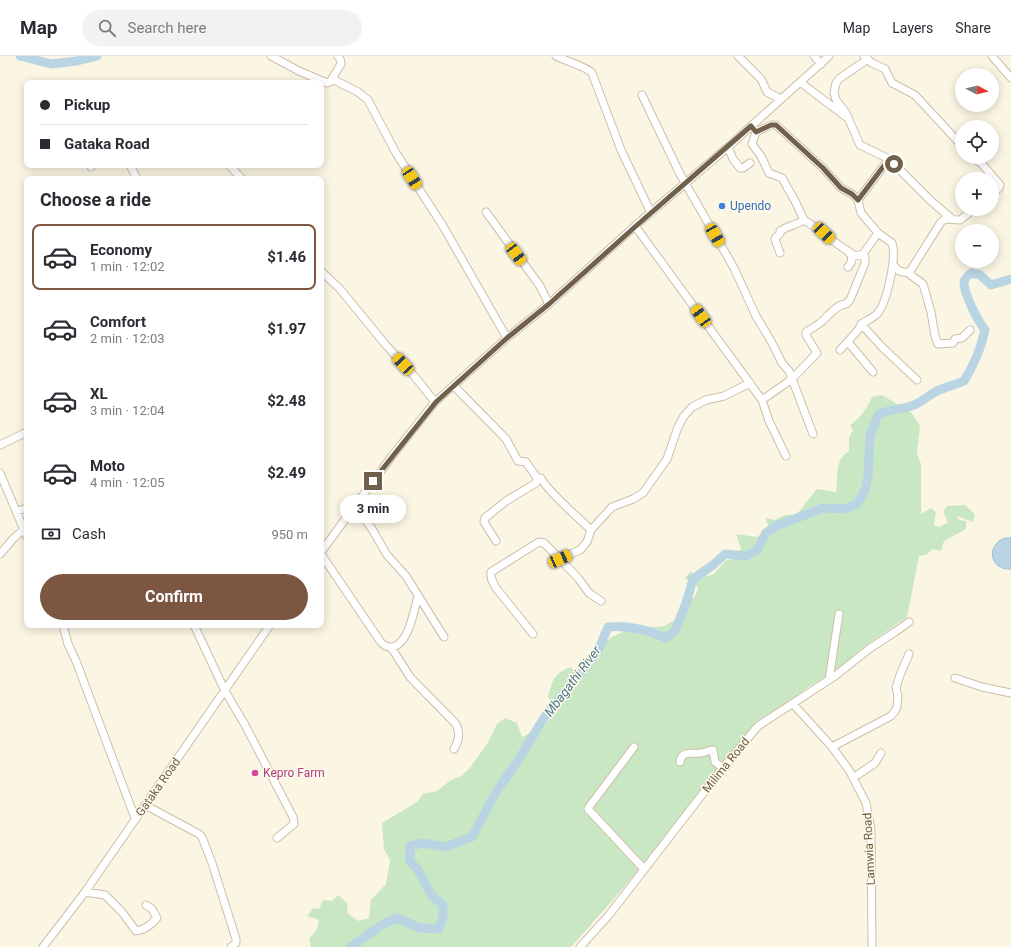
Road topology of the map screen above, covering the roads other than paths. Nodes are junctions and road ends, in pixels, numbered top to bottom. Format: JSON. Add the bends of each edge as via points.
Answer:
{"nodes":[{"id":1,"x":271,"y":56,"type":"edge"},
{"id":2,"x":338,"y":56,"type":"edge"},
{"id":3,"x":556,"y":56,"type":"edge"},
{"id":4,"x":738,"y":56,"type":"edge"},
{"id":5,"x":814,"y":56,"type":"edge"},
{"id":6,"x":829,"y":56,"type":"edge"},
{"id":7,"x":992,"y":56,"type":"edge"},
{"id":8,"x":866,"y":58,"type":"edge"},
{"id":9,"x":821,"y":64,"type":"junction"},
{"id":10,"x":1011,"y":78,"type":"edge"},
{"id":11,"x":332,"y":79,"type":"junction"},
{"id":12,"x":319,"y":80,"type":"edge"},
{"id":13,"x":324,"y":82,"type":"edge"},
{"id":14,"x":800,"y":82,"type":"junction"},
{"id":15,"x":642,"y":96,"type":"dead end"},
{"id":16,"x":781,"y":99,"type":"junction"},
{"id":17,"x":849,"y":120,"type":"junction"},
{"id":18,"x":751,"y":126,"type":"junction"},
{"id":19,"x":756,"y":132,"type":"junction"},
{"id":20,"x":955,"y":138,"type":"edge"},
{"id":21,"x":728,"y":147,"type":"junction"},
{"id":22,"x":889,"y":159,"type":"junction"},
{"id":23,"x":750,"y":163,"type":"dead end"},
{"id":24,"x":982,"y":164,"type":"edge"},
{"id":25,"x":232,"y":168,"type":"edge"},
{"id":26,"x":989,"y":172,"type":"edge"},
{"id":27,"x":239,"y":176,"type":"edge"},
{"id":28,"x":686,"y":182,"type":"junction"},
{"id":29,"x":858,"y":200,"type":"junction"},
{"id":30,"x":486,"y":212,"type":"dead end"},
{"id":31,"x":651,"y":212,"type":"junction"},
{"id":32,"x":965,"y":216,"type":"edge"},
{"id":33,"x":952,"y":219,"type":"junction"},
{"id":34,"x":804,"y":220,"type":"junction"},
{"id":35,"x":636,"y":226,"type":"junction"},
{"id":36,"x":878,"y":233,"type":"junction"},
{"id":37,"x":843,"y":248,"type":"junction"},
{"id":38,"x":780,"y":253,"type":"dead end"},
{"id":39,"x":864,"y":254,"type":"junction"},
{"id":40,"x":893,"y":265,"type":"junction"},
{"id":41,"x":848,"y":268,"type":"dead end"},
{"id":42,"x":908,"y":273,"type":"junction"},
{"id":43,"x":324,"y":275,"type":"edge"},
{"id":44,"x":549,"y":304,"type":"junction"},
{"id":45,"x":861,"y":324,"type":"junction"},
{"id":46,"x":970,"y":330,"type":"dead end"},
{"id":47,"x":507,"y":338,"type":"junction"},
{"id":48,"x":848,"y":342,"type":"junction"},
{"id":49,"x":840,"y":350,"type":"dead end"},
{"id":50,"x":873,"y":372,"type":"dead end"},
{"id":51,"x":792,"y":379,"type":"junction"},
{"id":52,"x":917,"y":380,"type":"dead end"},
{"id":53,"x":750,"y":383,"type":"junction"},
{"id":54,"x":454,"y":386,"type":"junction"},
{"id":55,"x":762,"y":400,"type":"junction"},
{"id":56,"x":436,"y":402,"type":"junction"},
{"id":57,"x":24,"y":433,"type":"edge"},
{"id":58,"x":813,"y":434,"type":"dead end"},
{"id":59,"x":0,"y":445,"type":"edge"},
{"id":60,"x":786,"y":456,"type":"dead end"},
{"id":61,"x":0,"y":473,"type":"edge"},
{"id":62,"x":537,"y":478,"type":"junction"},
{"id":63,"x":355,"y":506,"type":"junction"},
{"id":64,"x":24,"y":509,"type":"edge"},
{"id":65,"x":17,"y":512,"type":"junction"},
{"id":66,"x":24,"y":529,"type":"joint"},
{"id":67,"x":591,"y":530,"type":"junction"},
{"id":68,"x":496,"y":541,"type":"dead end"},
{"id":69,"x":324,"y":549,"type":"edge"},
{"id":70,"x":0,"y":554,"type":"edge"},
{"id":71,"x":324,"y":558,"type":"edge"},
{"id":72,"x":560,"y":559,"type":"junction"},
{"id":73,"x":418,"y":596,"type":"junction"},
{"id":74,"x":601,"y":601,"type":"dead end"},
{"id":75,"x":839,"y":614,"type":"dead end"},
{"id":76,"x":909,"y":622,"type":"dead end"},
{"id":77,"x":64,"y":628,"type":"edge"},
{"id":78,"x":195,"y":628,"type":"edge"},
{"id":79,"x":268,"y":628,"type":"edge"},
{"id":80,"x":533,"y":634,"type":"dead end"},
{"id":81,"x":444,"y":637,"type":"dead end"},
{"id":82,"x":391,"y":648,"type":"junction"},
{"id":83,"x":909,"y":654,"type":"dead end"},
{"id":84,"x":955,"y":678,"type":"dead end"},
{"id":85,"x":829,"y":680,"type":"junction"},
{"id":86,"x":225,"y":691,"type":"junction"},
{"id":87,"x":1011,"y":693,"type":"edge"},
{"id":88,"x":793,"y":704,"type":"junction"},
{"id":89,"x":634,"y":747,"type":"dead end"},
{"id":90,"x":832,"y":748,"type":"junction"},
{"id":91,"x":454,"y":749,"type":"dead end"},
{"id":92,"x":881,"y":753,"type":"dead end"},
{"id":93,"x":680,"y":762,"type":"dead end"},
{"id":94,"x":723,"y":768,"type":"junction"},
{"id":95,"x":853,"y":778,"type":"junction"},
{"id":96,"x":145,"y":805,"type":"junction"},
{"id":97,"x":136,"y":818,"type":"junction"},
{"id":98,"x":277,"y":838,"type":"dead end"},
{"id":99,"x":644,"y":869,"type":"junction"},
{"id":100,"x":85,"y":892,"type":"junction"},
{"id":101,"x":146,"y":905,"type":"dead end"},
{"id":102,"x":43,"y":947,"type":"edge"},
{"id":103,"x":231,"y":947,"type":"edge"},
{"id":104,"x":580,"y":947,"type":"edge"},
{"id":105,"x":872,"y":947,"type":"edge"}],
"edges":[{"from":1,"to":12,"type":"street"},
{"from":2,"to":11,"type":"street","via":[[341,64]]},
{"from":3,"to":31,"type":"street","via":[[592,73],[621,150]]},
{"from":4,"to":16,"type":"street","via":[[761,79],[767,92]]},
{"from":5,"to":9,"type":"street"},
{"from":6,"to":9,"type":"street"},
{"from":7,"to":10,"type":"street"},
{"from":8,"to":17,"type":"street","via":[[840,78],[834,88],[836,100]]},
{"from":8,"to":20,"type":"street","via":[[885,69],[892,83],[915,95]]},
{"from":9,"to":14,"type":"street"},
{"from":11,"to":13,"type":"street","via":[[330,82]]},
{"from":11,"to":47,"type":"street","via":[[368,100],[396,153],[443,226]]},
{"from":14,"to":16,"type":"street"},
{"from":14,"to":17,"type":"street"},
{"from":15,"to":28,"type":"street"},
{"from":16,"to":18,"type":"street"},
{"from":17,"to":22,"type":"street","via":[[860,145]]},
{"from":18,"to":19,"type":"street"},
{"from":18,"to":21,"type":"street"},
{"from":19,"to":29,"type":"street","via":[[776,125],[841,188]]},
{"from":19,"to":34,"type":"street","via":[[752,144],[769,173],[782,178]]},
{"from":21,"to":23,"type":"street","via":[[740,168]]},
{"from":21,"to":28,"type":"street"},
{"from":22,"to":29,"type":"street"},
{"from":22,"to":33,"type":"street"},
{"from":24,"to":26,"type":"street"},
{"from":25,"to":27,"type":"street"},
{"from":28,"to":31,"type":"street"},
{"from":28,"to":51,"type":"street"},
{"from":29,"to":36,"type":"street","via":[[861,213]]},
{"from":30,"to":44,"type":"street","via":[[540,286]]},
{"from":31,"to":35,"type":"street"},
{"from":32,"to":33,"type":"street","via":[[960,220]]},
{"from":33,"to":42,"type":"street","via":[[945,219],[939,224]]},
{"from":34,"to":37,"type":"street"},
{"from":34,"to":38,"type":"street","via":[[780,231],[775,239]]},
{"from":35,"to":44,"type":"street"},
{"from":35,"to":53,"type":"street"},
{"from":36,"to":39,"type":"street"},
{"from":36,"to":40,"type":"street","via":[[892,243]]},
{"from":37,"to":39,"type":"street","via":[[854,256]]},
{"from":37,"to":41,"type":"street","via":[[852,255]]},
{"from":39,"to":51,"type":"street","via":[[865,263],[850,300],[806,332],[817,353]]},
{"from":40,"to":42,"type":"street","via":[[899,271]]},
{"from":40,"to":45,"type":"street","via":[[883,305],[876,315]]},
{"from":42,"to":46,"type":"street","via":[[923,284],[938,344],[953,343]]},
{"from":43,"to":56,"type":"street","via":[[340,289]]},
{"from":44,"to":47,"type":"street"},
{"from":45,"to":48,"type":"street"},
{"from":45,"to":52,"type":"street"},
{"from":47,"to":54,"type":"street"},
{"from":48,"to":49,"type":"street"},
{"from":48,"to":50,"type":"street"},
{"from":51,"to":55,"type":"street"},
{"from":51,"to":58,"type":"street"},
{"from":53,"to":55,"type":"street"},
{"from":53,"to":67,"type":"street","via":[[724,396],[706,400],[692,407],[678,427],[667,459],[643,493],[633,500],[612,507]]},
{"from":54,"to":56,"type":"street"},
{"from":54,"to":62,"type":"street","via":[[506,439],[518,461],[526,462]]},
{"from":55,"to":60,"type":"street"},
{"from":56,"to":63,"type":"street"},
{"from":57,"to":59,"type":"street"},
{"from":61,"to":65,"type":"street"},
{"from":62,"to":67,"type":"street","via":[[541,478]]},
{"from":62,"to":68,"type":"street","via":[[536,483],[506,501],[484,520]]},
{"from":63,"to":69,"type":"street"},
{"from":63,"to":73,"type":"street"},
{"from":64,"to":65,"type":"street"},
{"from":65,"to":66,"type":"street"},
{"from":66,"to":70,"type":"street"},
{"from":67,"to":72,"type":"street","via":[[587,542],[580,550]]},
{"from":71,"to":82,"type":"street","via":[[382,645]]},
{"from":72,"to":74,"type":"street","via":[[589,593]]},
{"from":72,"to":80,"type":"street","via":[[540,542],[492,572],[490,577]]},
{"from":73,"to":81,"type":"street"},
{"from":73,"to":82,"type":"street","via":[[406,636]]},
{"from":75,"to":85,"type":"street"},
{"from":76,"to":85,"type":"street","name":"Milima Road"},
{"from":77,"to":97,"type":"street"},
{"from":78,"to":86,"type":"street"},
{"from":79,"to":86,"type":"street","name":"Gataka Road"},
{"from":82,"to":91,"type":"street","via":[[410,676],[456,724],[458,738]]},
{"from":83,"to":90,"type":"street","via":[[896,688],[898,696],[895,712]]},
{"from":84,"to":87,"type":"street"},
{"from":85,"to":88,"type":"street","name":"Milima Road"},
{"from":86,"to":96,"type":"street","name":"Gataka Road"},
{"from":86,"to":98,"type":"street","via":[[294,821],[294,824]]},
{"from":88,"to":90,"type":"street","name":"Lamwia Road"},
{"from":88,"to":94,"type":"street","name":"Milima Road","via":[[758,726]]},
{"from":89,"to":99,"type":"street","via":[[588,809]]},
{"from":90,"to":95,"type":"street","name":"Lamwia Road"},
{"from":92,"to":95,"type":"street","via":[[875,764]]},
{"from":93,"to":94,"type":"street","via":[[686,753],[702,754],[713,750],[715,762]]},
{"from":94,"to":99,"type":"street","name":"Milima Road"},
{"from":95,"to":105,"type":"street","name":"Lamwia Road","via":[[866,803],[871,830]]},
{"from":96,"to":97,"type":"street","name":"Gataka Road"},
{"from":96,"to":103,"type":"street","via":[[202,837],[236,939],[236,943]]},
{"from":97,"to":100,"type":"street","name":"Gataka Road"},
{"from":99,"to":104,"type":"street","name":"Milima Road","via":[[609,915]]},
{"from":100,"to":101,"type":"street","via":[[105,895],[136,931],[157,918],[152,908]]},
{"from":100,"to":102,"type":"street","name":"Gataka Road"}]}
